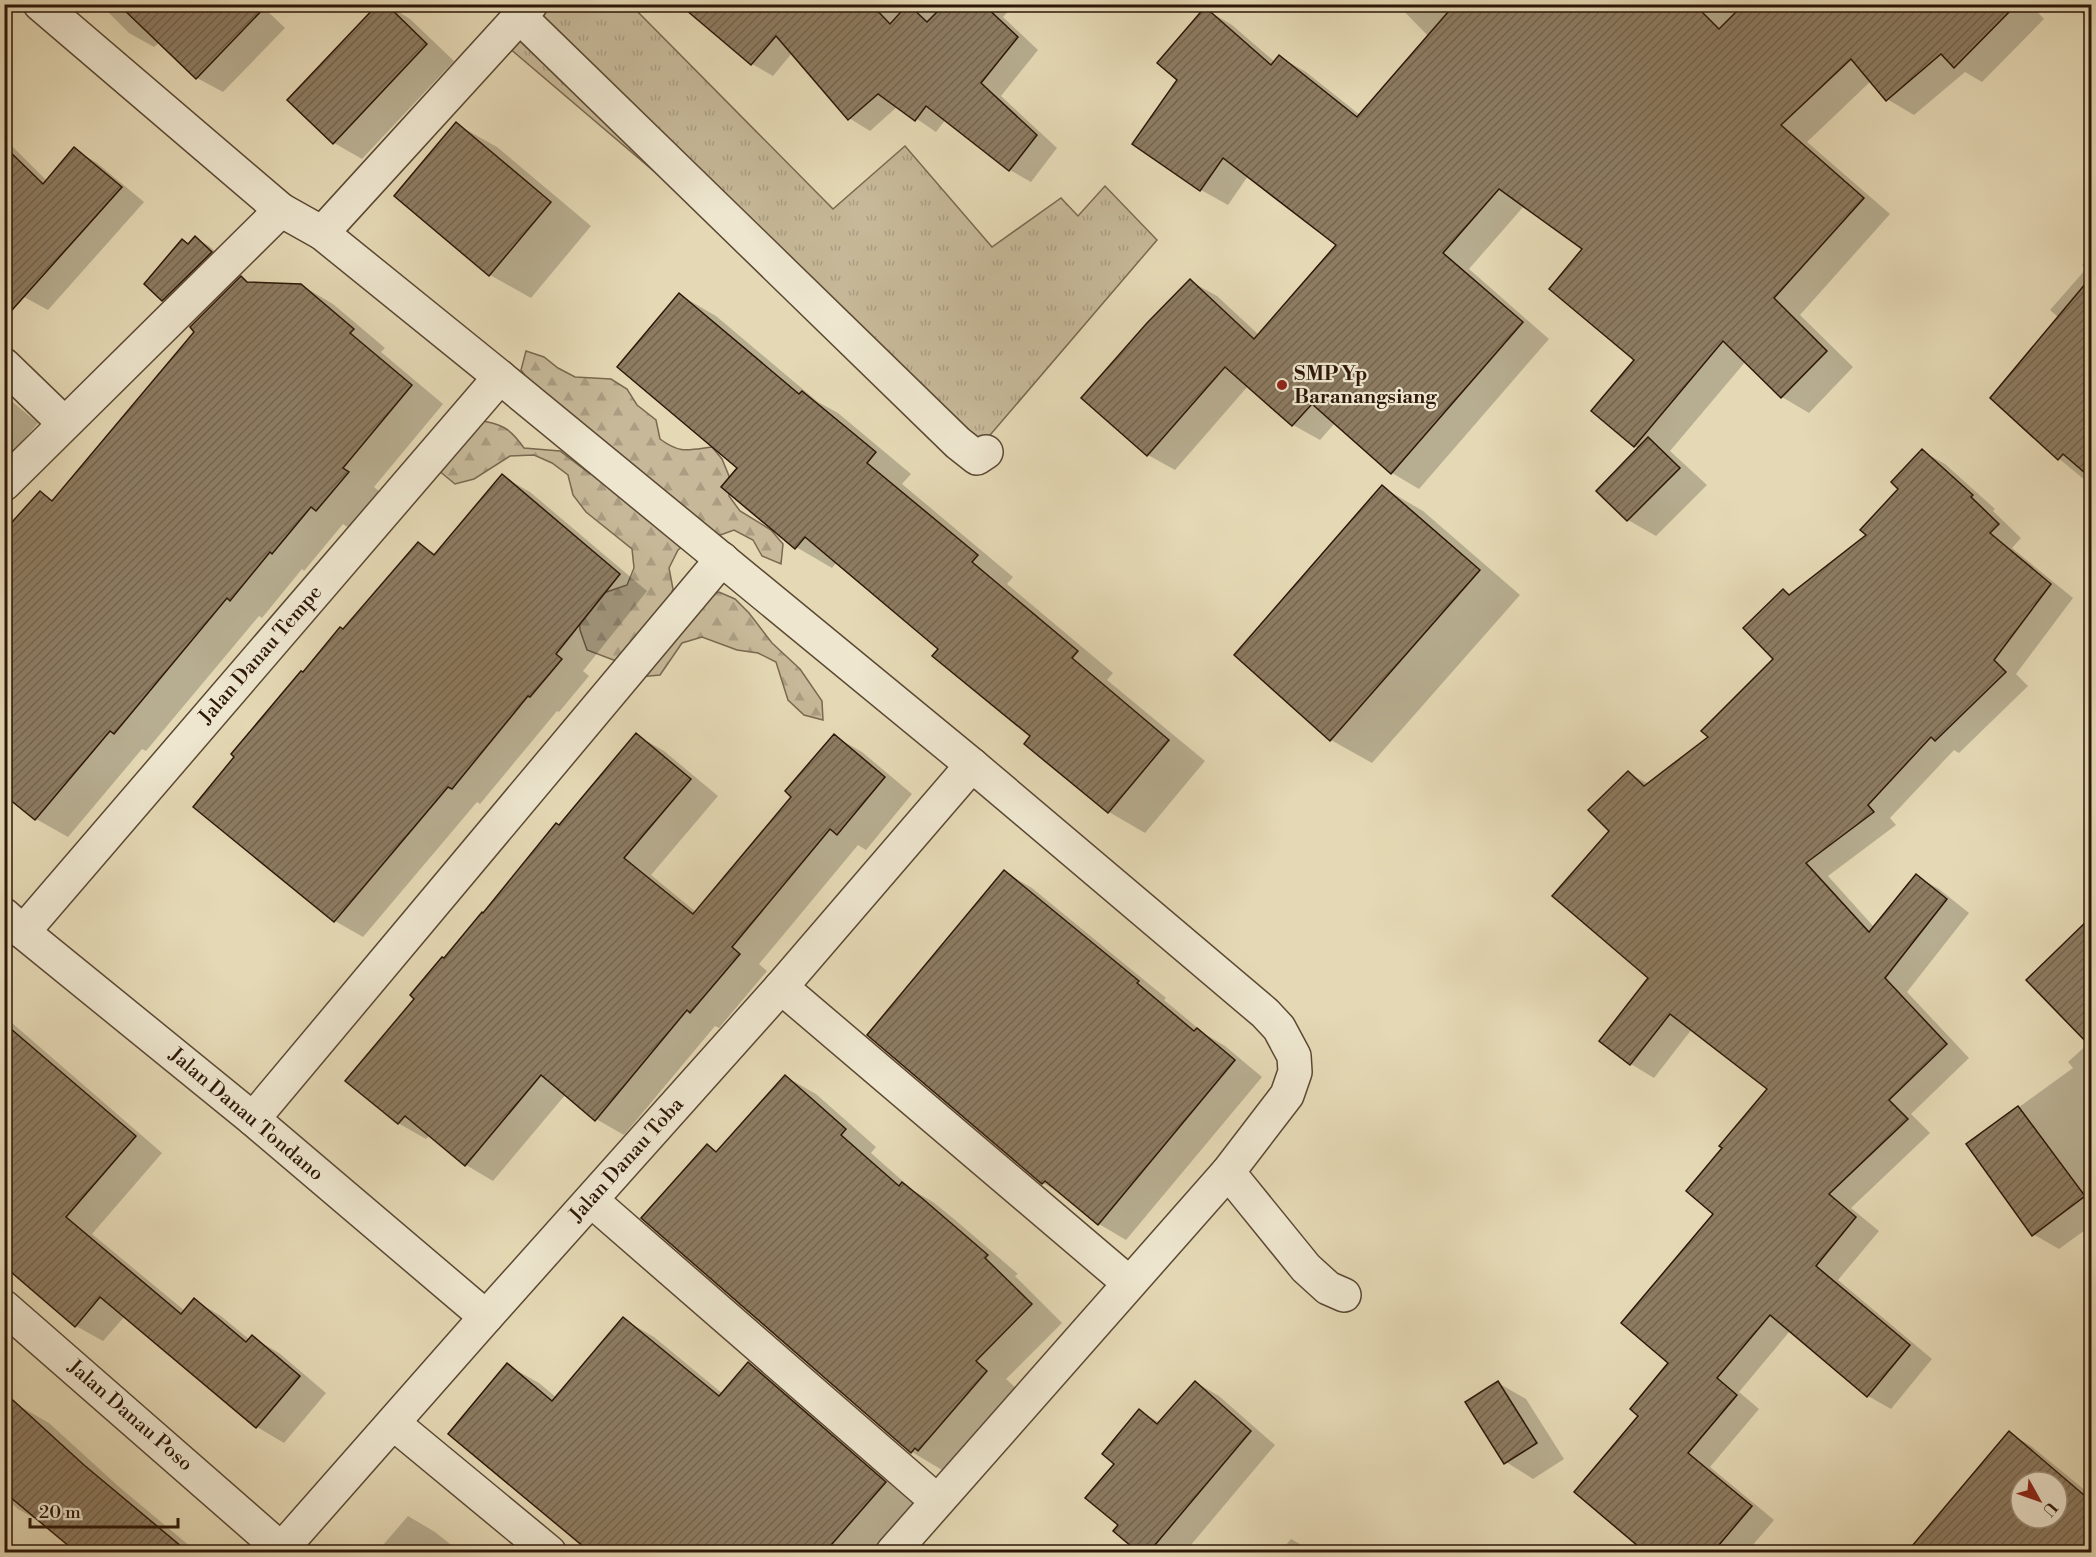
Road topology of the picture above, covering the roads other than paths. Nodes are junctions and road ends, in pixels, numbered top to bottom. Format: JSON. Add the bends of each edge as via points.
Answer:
{"nodes":[{"id":1,"x":40,"y":4,"type":"edge"},
{"id":2,"x":526,"y":11,"type":"edge"},
{"id":3,"x":281,"y":210,"type":"junction"},
{"id":4,"x":322,"y":233,"type":"junction"},
{"id":5,"x":4,"y":365,"type":"edge"},
{"id":6,"x":500,"y":377,"type":"junction"},
{"id":7,"x":64,"y":423,"type":"junction"},
{"id":8,"x":986,"y":452,"type":"dead end"},
{"id":9,"x":4,"y":484,"type":"edge"},
{"id":10,"x":722,"y":559,"type":"junction"},
{"id":11,"x":972,"y":765,"type":"junction"},
{"id":12,"x":14,"y":923,"type":"edge"},
{"id":13,"x":781,"y":987,"type":"junction"},
{"id":14,"x":253,"y":1119,"type":"junction"},
{"id":15,"x":1228,"y":1172,"type":"junction"},
{"id":16,"x":591,"y":1200,"type":"junction"},
{"id":17,"x":1129,"y":1282,"type":"junction"},
{"id":18,"x":1344,"y":1295,"type":"dead end"},
{"id":19,"x":4,"y":1307,"type":"edge"},
{"id":20,"x":486,"y":1317,"type":"junction"},
{"id":21,"x":393,"y":1423,"type":"junction"},
{"id":22,"x":937,"y":1501,"type":"junction"},
{"id":23,"x":281,"y":1551,"type":"edge"},
{"id":24,"x":549,"y":1552,"type":"edge"},
{"id":25,"x":893,"y":1552,"type":"edge"}],
"edges":[{"from":1,"to":3,"type":"street"},
{"from":2,"to":4,"type":"street"},
{"from":2,"to":8,"type":"street","via":[[958,443],[978,458]]},
{"from":3,"to":4,"type":"street"},
{"from":3,"to":7,"type":"street"},
{"from":4,"to":6,"type":"street"},
{"from":5,"to":7,"type":"street"},
{"from":6,"to":10,"type":"street"},
{"from":6,"to":12,"type":"street","name":"Jalan Danau Tempe"},
{"from":7,"to":9,"type":"street"},
{"from":10,"to":11,"type":"street"},
{"from":10,"to":14,"type":"street"},
{"from":11,"to":13,"type":"street","name":"Jalan Danau Toba"},
{"from":11,"to":15,"type":"street","via":[[1279,1028],[1294,1056],[1295,1071],[1287,1095]]},
{"from":12,"to":14,"type":"street","name":"Jalan Danau Tondano"},
{"from":13,"to":16,"type":"street","name":"Jalan Danau Toba"},
{"from":13,"to":17,"type":"street"},
{"from":14,"to":20,"type":"street","name":"Jalan Danau Tondano"},
{"from":15,"to":17,"type":"street"},
{"from":15,"to":18,"type":"street","via":[[1306,1268],[1328,1288]]},
{"from":16,"to":20,"type":"street","name":"Jalan Danau Toba"},
{"from":16,"to":22,"type":"street"},
{"from":17,"to":22,"type":"street"},
{"from":19,"to":23,"type":"street","name":"Jalan Danau Poso"},
{"from":20,"to":21,"type":"street","name":"Jalan Danau Toba"},
{"from":21,"to":23,"type":"street","name":"Jalan Danau Toba"},
{"from":21,"to":24,"type":"street"},
{"from":22,"to":25,"type":"street"}]}
